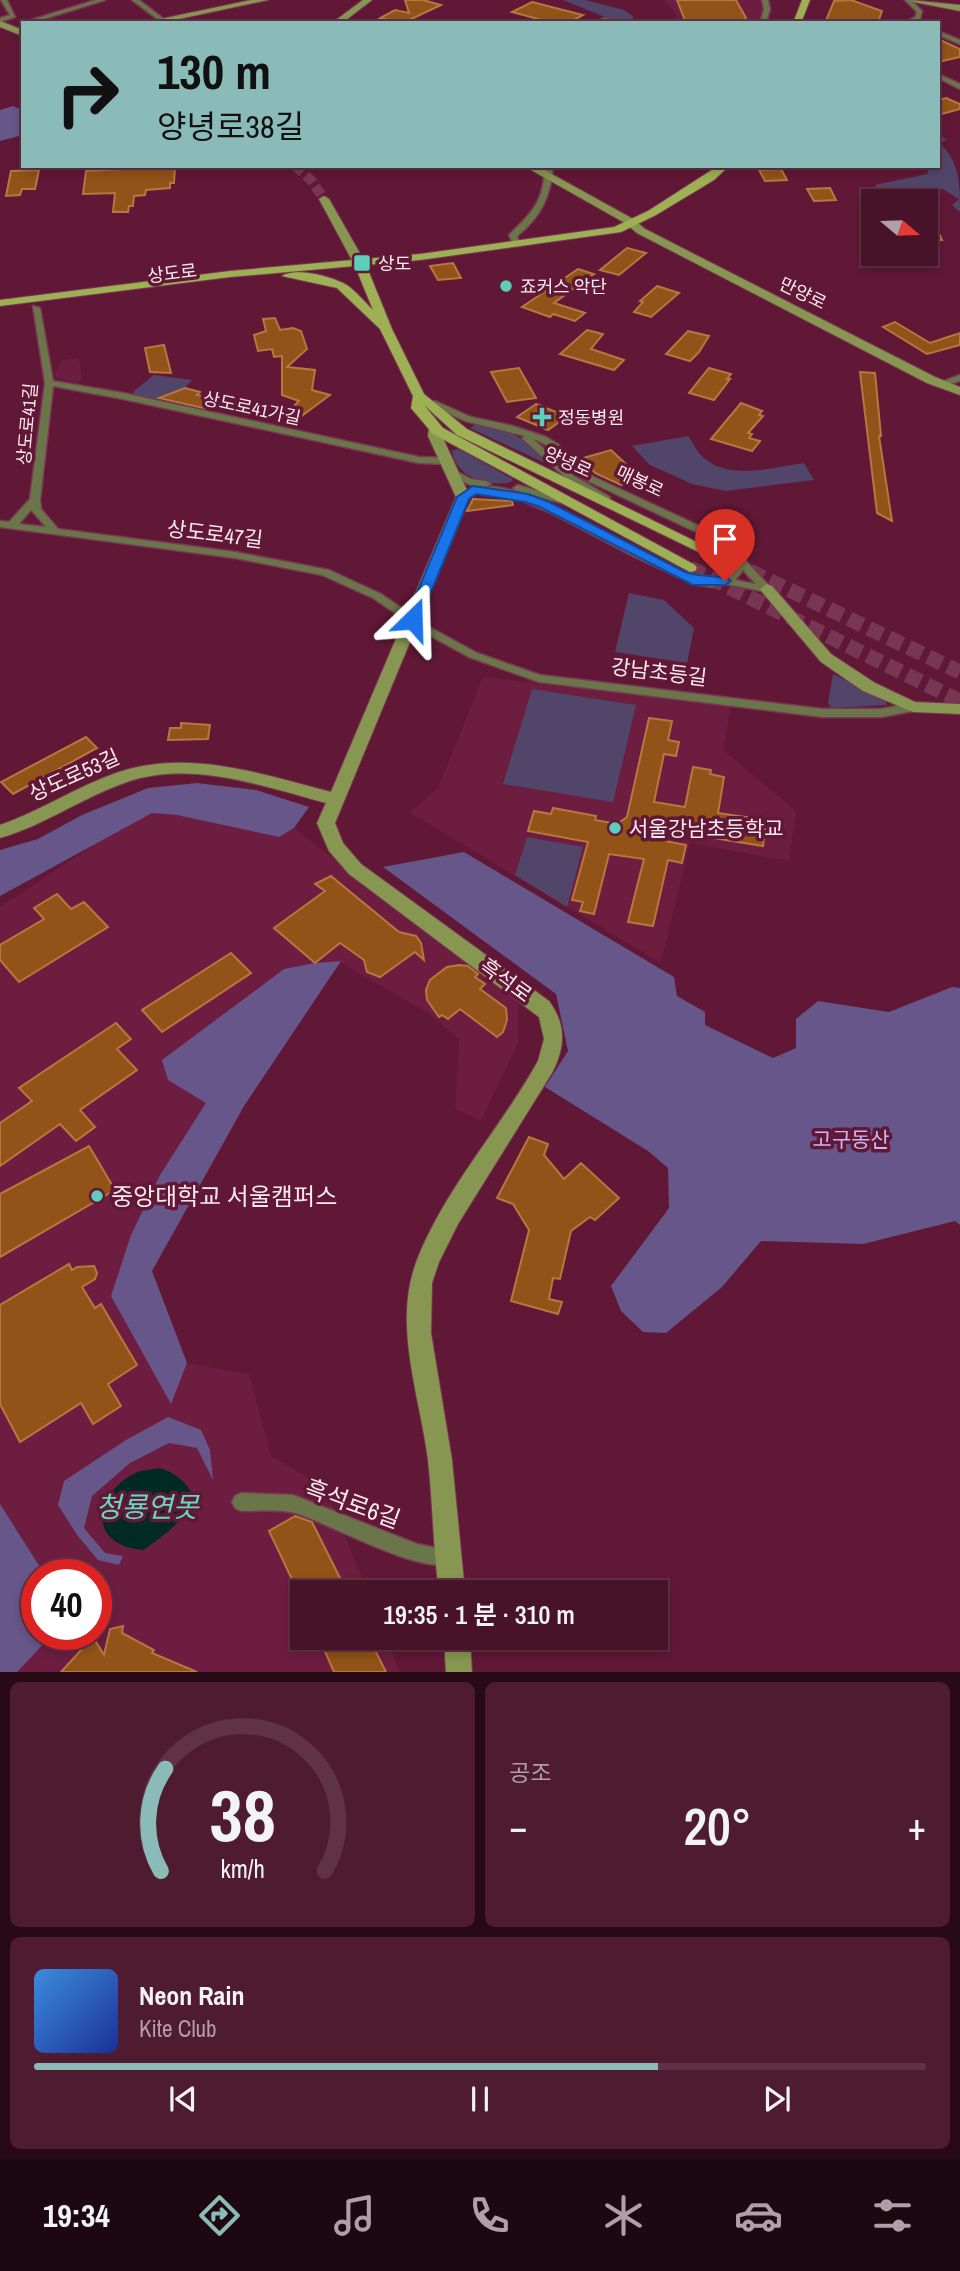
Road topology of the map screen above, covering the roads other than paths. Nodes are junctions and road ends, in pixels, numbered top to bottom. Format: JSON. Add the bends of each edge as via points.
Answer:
{"nodes":[{"id":1,"x":4,"y":0,"type":"edge"},
{"id":2,"x":102,"y":0,"type":"edge"},
{"id":3,"x":135,"y":0,"type":"edge"},
{"id":4,"x":264,"y":0,"type":"edge"},
{"id":5,"x":368,"y":0,"type":"edge"},
{"id":6,"x":765,"y":0,"type":"edge"},
{"id":7,"x":807,"y":0,"type":"edge"},
{"id":8,"x":908,"y":0,"type":"edge"},
{"id":9,"x":914,"y":0,"type":"edge"},
{"id":10,"x":930,"y":0,"type":"edge"},
{"id":11,"x":960,"y":7,"type":"edge"},
{"id":12,"x":162,"y":20,"type":"junction"},
{"id":13,"x":45,"y":21,"type":"edge"},
{"id":14,"x":157,"y":21,"type":"edge"},
{"id":15,"x":339,"y":21,"type":"edge"},
{"id":16,"x":764,"y":21,"type":"edge"},
{"id":17,"x":798,"y":21,"type":"edge"},
{"id":18,"x":911,"y":21,"type":"edge"},
{"id":19,"x":3,"y":24,"type":"edge"},
{"id":20,"x":21,"y":28,"type":"edge"},
{"id":21,"x":940,"y":34,"type":"edge"},
{"id":22,"x":960,"y":42,"type":"edge"},
{"id":23,"x":950,"y":75,"type":"dead end"},
{"id":24,"x":940,"y":77,"type":"edge"},
{"id":25,"x":960,"y":80,"type":"edge"},
{"id":26,"x":960,"y":86,"type":"edge"},
{"id":27,"x":722,"y":168,"type":"edge"},
{"id":28,"x":550,"y":172,"type":"edge"},
{"id":29,"x":324,"y":199,"type":"tunnel mouth"},
{"id":30,"x":631,"y":224,"type":"junction"},
{"id":31,"x":517,"y":244,"type":"junction"},
{"id":32,"x":354,"y":264,"type":"junction"},
{"id":33,"x":284,"y":276,"type":"junction"},
{"id":34,"x":0,"y":303,"type":"edge"},
{"id":35,"x":36,"y":308,"type":"junction"},
{"id":36,"x":0,"y":313,"type":"edge"},
{"id":37,"x":386,"y":329,"type":"junction"},
{"id":38,"x":960,"y":378,"type":"edge"},
{"id":39,"x":49,"y":383,"type":"junction"},
{"id":40,"x":940,"y":384,"type":"junction"},
{"id":41,"x":960,"y":391,"type":"edge"},
{"id":42,"x":419,"y":397,"type":"junction"},
{"id":43,"x":435,"y":404,"type":"junction"},
{"id":44,"x":435,"y":428,"type":"junction"},
{"id":45,"x":513,"y":429,"type":"junction"},
{"id":46,"x":451,"y":467,"type":"junction"},
{"id":47,"x":474,"y":488,"type":"junction"},
{"id":48,"x":35,"y":500,"type":"junction"},
{"id":49,"x":563,"y":501,"type":"junction"},
{"id":50,"x":619,"y":506,"type":"junction"},
{"id":51,"x":0,"y":524,"type":"edge"},
{"id":52,"x":12,"y":526,"type":"junction"},
{"id":53,"x":55,"y":531,"type":"junction"},
{"id":54,"x":710,"y":552,"type":"tunnel mouth"},
{"id":55,"x":690,"y":568,"type":"tunnel mouth"},
{"id":56,"x":739,"y":568,"type":"junction"},
{"id":57,"x":725,"y":581,"type":"junction"},
{"id":58,"x":767,"y":589,"type":"junction"},
{"id":59,"x":413,"y":619,"type":"junction"},
{"id":60,"x":913,"y":707,"type":"junction"},
{"id":61,"x":960,"y":709,"type":"edge"},
{"id":62,"x":334,"y":799,"type":"junction"},
{"id":63,"x":0,"y":832,"type":"edge"},
{"id":64,"x":241,"y":1502,"type":"dead end"},
{"id":65,"x":446,"y":1557,"type":"junction"},
{"id":66,"x":450,"y":1580,"type":"edge"},
{"id":67,"x":457,"y":1650,"type":"edge"},
{"id":68,"x":458,"y":1672,"type":"edge"}],
"edges":[{"from":1,"to":19,"type":"street","via":[[13,16]]},
{"from":2,"to":13,"type":"street"},
{"from":3,"to":12,"type":"street"},
{"from":4,"to":12,"type":"street"},
{"from":5,"to":15,"type":"street"},
{"from":6,"to":16,"type":"street"},
{"from":7,"to":17,"type":"main road"},
{"from":8,"to":18,"type":"street","via":[[920,12]]},
{"from":9,"to":11,"type":"street"},
{"from":10,"to":11,"type":"street"},
{"from":12,"to":14,"type":"street"},
{"from":19,"to":20,"type":"street"},
{"from":21,"to":22,"type":"street"},
{"from":23,"to":25,"type":"street"},
{"from":24,"to":26,"type":"street"},
{"from":27,"to":30,"type":"main road","name":"상도로"},
{"from":28,"to":30,"type":"street","name":"만양로"},
{"from":28,"to":31,"type":"street","via":[[539,212],[513,235]]},
{"from":29,"to":32,"type":"street","name":"양녕로"},
{"from":30,"to":31,"type":"main road","name":"상도로"},
{"from":30,"to":40,"type":"street","name":"만양로"},
{"from":31,"to":32,"type":"main road","name":"상도로"},
{"from":32,"to":33,"type":"main road","name":"상도로"},
{"from":32,"to":34,"type":"main road","name":"상도로","via":[[339,262]]},
{"from":32,"to":37,"type":"main road","name":"양녕로"},
{"from":33,"to":35,"type":"main road","name":"상도로"},
{"from":33,"to":37,"type":"main road","via":[[341,286]]},
{"from":35,"to":36,"type":"main road","name":"상도로"},
{"from":35,"to":39,"type":"street","name":"상도로41길"},
{"from":37,"to":42,"type":"main road","name":"양녕로"},
{"from":38,"to":40,"type":"street"},
{"from":39,"to":46,"type":"street","name":"상도로41가길"},
{"from":39,"to":48,"type":"street","name":"상도로41길"},
{"from":40,"to":41,"type":"street","name":"만양로"},
{"from":42,"to":43,"type":"main road","name":"양녕로"},
{"from":42,"to":44,"type":"main road","name":"양녕로","via":[[417,408]]},
{"from":43,"to":45,"type":"street","via":[[468,419]]},
{"from":43,"to":50,"type":"main road","name":"양녕로","via":[[462,432]]},
{"from":44,"to":46,"type":"street"},
{"from":44,"to":49,"type":"main road","name":"양녕로"},
{"from":45,"to":50,"type":"street","via":[[540,447],[571,478]]},
{"from":45,"to":56,"type":"street","name":"매봉로","via":[[556,447],[591,479],[732,545],[739,551]]},
{"from":46,"to":47,"type":"street"},
{"from":47,"to":49,"type":"street","via":[[523,489]]},
{"from":47,"to":57,"type":"street","via":[[545,505],[697,582]]},
{"from":47,"to":59,"type":"street","name":"흑석로"},
{"from":48,"to":52,"type":"street"},
{"from":48,"to":53,"type":"street","via":[[36,510]]},
{"from":49,"to":55,"type":"main road","name":"양녕로"},
{"from":50,"to":54,"type":"main road","name":"양녕로"},
{"from":51,"to":52,"type":"street","name":"상도로47길"},
{"from":52,"to":53,"type":"street","name":"상도로47길"},
{"from":53,"to":59,"type":"street","name":"상도로47길","via":[[325,572]]},
{"from":56,"to":57,"type":"street"},
{"from":56,"to":58,"type":"street","name":"매봉로"},
{"from":57,"to":58,"type":"street"},
{"from":58,"to":60,"type":"street","via":[[826,658],[869,687]]},
{"from":59,"to":60,"type":"street","name":"강남초등길","via":[[472,655],[539,678],[823,713],[881,713]]},
{"from":59,"to":62,"type":"street","name":"흑석로"},
{"from":60,"to":61,"type":"street"},
{"from":62,"to":63,"type":"street","name":"상도로53길","via":[[233,774],[198,769],[145,771],[121,777]]},
{"from":62,"to":65,"type":"street","name":"흑석로","via":[[327,817],[328,834],[355,869],[541,1007],[554,1032],[551,1056],[438,1241],[419,1285],[419,1326],[440,1460]]},
{"from":64,"to":65,"type":"street","name":"흑석로6길","via":[[293,1504],[417,1553]]},
{"from":65,"to":66,"type":"street","name":"흑석로"},
{"from":67,"to":68,"type":"street"}]}
